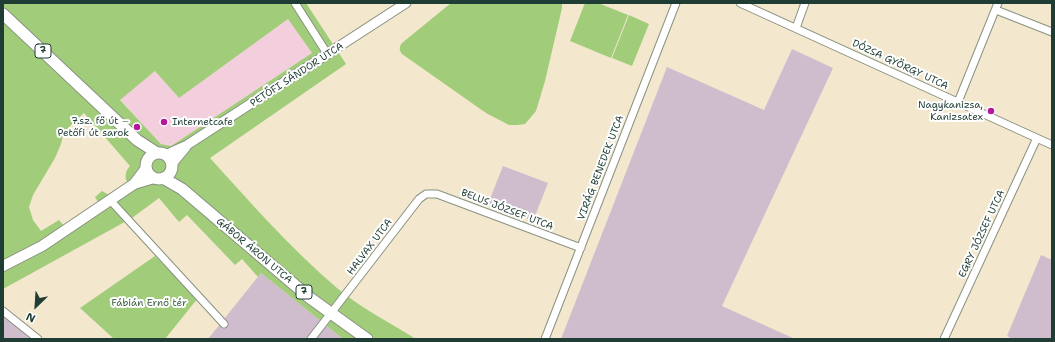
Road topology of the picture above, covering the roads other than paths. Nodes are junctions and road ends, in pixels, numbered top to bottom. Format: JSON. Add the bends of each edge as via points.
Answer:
{"nodes":[{"id":1,"x":295,"y":3,"type":"edge"},
{"id":2,"x":406,"y":3,"type":"edge"},
{"id":3,"x":676,"y":3,"type":"edge"},
{"id":4,"x":740,"y":3,"type":"edge"},
{"id":5,"x":805,"y":3,"type":"edge"},
{"id":6,"x":997,"y":6,"type":"edge"},
{"id":7,"x":3,"y":14,"type":"edge"},
{"id":8,"x":796,"y":28,"type":"junction"},
{"id":9,"x":1052,"y":32,"type":"edge"},
{"id":10,"x":328,"y":55,"type":"junction"},
{"id":11,"x":958,"y":102,"type":"junction"},
{"id":12,"x":1037,"y":138,"type":"junction"},
{"id":13,"x":137,"y":140,"type":"junction"},
{"id":14,"x":1052,"y":145,"type":"edge"},
{"id":15,"x":187,"y":146,"type":"junction"},
{"id":16,"x":161,"y":154,"type":"junction"},
{"id":17,"x":147,"y":164,"type":"junction"},
{"id":18,"x":171,"y":167,"type":"junction"},
{"id":19,"x":158,"y":178,"type":"junction"},
{"id":20,"x":134,"y":184,"type":"junction"},
{"id":21,"x":182,"y":189,"type":"junction"},
{"id":22,"x":426,"y":194,"type":"joint"},
{"id":23,"x":110,"y":200,"type":"junction"},
{"id":24,"x":581,"y":248,"type":"junction"},
{"id":25,"x":3,"y":266,"type":"edge"},
{"id":26,"x":3,"y":311,"type":"edge"},
{"id":27,"x":331,"y":314,"type":"junction"},
{"id":28,"x":224,"y":324,"type":"dead end"},
{"id":29,"x":38,"y":339,"type":"edge"},
{"id":30,"x":311,"y":339,"type":"edge"},
{"id":31,"x":366,"y":339,"type":"edge"},
{"id":32,"x":545,"y":339,"type":"edge"},
{"id":33,"x":944,"y":339,"type":"edge"}],
"edges":[{"from":1,"to":10,"type":"street"},
{"from":2,"to":10,"type":"street","name":"PETŐFI SÁNDOR UTCA"},
{"from":3,"to":24,"type":"street","name":"VIRÁG BENEDEK UTCA"},
{"from":4,"to":8,"type":"street","name":"DÓZSA GYÖRGY UTCA"},
{"from":5,"to":8,"type":"street"},
{"from":6,"to":9,"type":"street"},
{"from":6,"to":11,"type":"street"},
{"from":7,"to":13,"type":"main road","name":"GÁBOR ÁRON UTCA","number":"7"},
{"from":8,"to":11,"type":"street","name":"DÓZSA GYÖRGY UTCA"},
{"from":10,"to":15,"type":"street","name":"PETŐFI SÁNDOR UTCA"},
{"from":11,"to":12,"type":"street","name":"DÓZSA GYÖRGY UTCA"},
{"from":12,"to":14,"type":"street","name":"DÓZSA GYÖRGY UTCA"},
{"from":12,"to":33,"type":"street","name":"EGRY JÓZSEF UTCA"},
{"from":13,"to":16,"type":"main road","name":"GÁBOR ÁRON UTCA","number":"7"},
{"from":13,"to":17,"type":"main road","name":"GÁBOR ÁRON UTCA","number":"7"},
{"from":15,"to":16,"type":"street","name":"PETŐFI SÁNDOR UTCA"},
{"from":15,"to":18,"type":"street","name":"PETŐFI SÁNDOR UTCA"},
{"from":16,"to":17,"type":"main road","via":[[153,154]]},
{"from":16,"to":18,"type":"main road","name":"GÁBOR ÁRON UTCA","number":"7","via":[[168,158]]},
{"from":17,"to":19,"type":"main road","name":"GÁBOR ÁRON UTCA","number":"7","via":[[148,172]]},
{"from":17,"to":20,"type":"main road"},
{"from":18,"to":19,"type":"main road","via":[[166,176]]},
{"from":18,"to":21,"type":"main road","name":"GÁBOR ÁRON UTCA","number":"7"},
{"from":19,"to":20,"type":"main road"},
{"from":19,"to":21,"type":"main road","name":"GÁBOR ÁRON UTCA","number":"7"},
{"from":20,"to":23,"type":"main road"},
{"from":21,"to":27,"type":"main road","name":"GÁBOR ÁRON UTCA","number":"7"},
{"from":22,"to":24,"type":"street","name":"BELUS JÓZSEF UTCA","via":[[437,194]]},
{"from":22,"to":27,"type":"street","name":"HALVAX UTCA","via":[[419,199]]},
{"from":23,"to":25,"type":"main road","via":[[42,246]]},
{"from":23,"to":28,"type":"street"},
{"from":24,"to":32,"type":"street","name":"VIRÁG BENEDEK UTCA"},
{"from":26,"to":29,"type":"street"},
{"from":27,"to":30,"type":"street","name":"HALVAX UTCA"},
{"from":27,"to":31,"type":"main road","name":"GÁBOR ÁRON UTCA","number":"7"}]}
